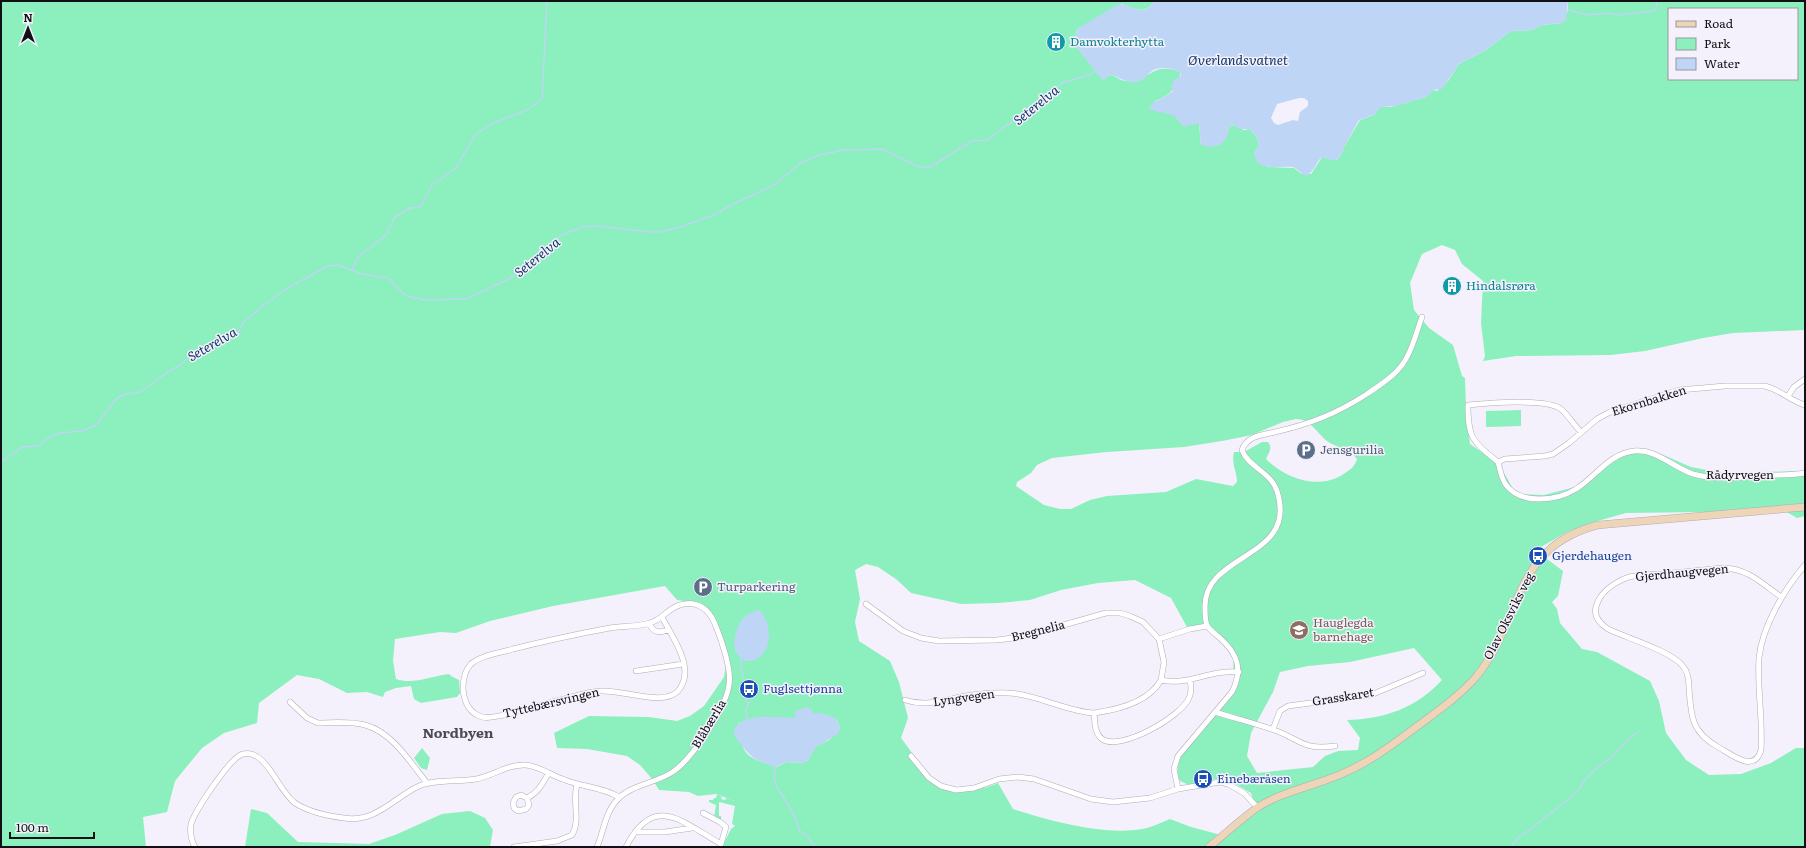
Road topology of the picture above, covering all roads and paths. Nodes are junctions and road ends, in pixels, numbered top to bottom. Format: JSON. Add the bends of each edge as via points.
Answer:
{"nodes":[{"id":1,"x":1422,"y":317,"type":"dead end"},
{"id":2,"x":1805,"y":379,"type":"edge"},
{"id":3,"x":1788,"y":396,"type":"junction"},
{"id":4,"x":1805,"y":405,"type":"edge"},
{"id":5,"x":1581,"y":432,"type":"junction"},
{"id":6,"x":1498,"y":462,"type":"junction"},
{"id":7,"x":1805,"y":473,"type":"edge"},
{"id":8,"x":1805,"y":508,"type":"edge"},
{"id":9,"x":1805,"y":565,"type":"edge"},
{"id":10,"x":1781,"y":597,"type":"junction"},
{"id":11,"x":866,"y":604,"type":"dead end"},
{"id":12,"x":662,"y":617,"type":"junction"},
{"id":13,"x":649,"y":624,"type":"junction"},
{"id":14,"x":1207,"y":626,"type":"junction"},
{"id":15,"x":668,"y":630,"type":"junction"},
{"id":16,"x":1159,"y":639,"type":"junction"},
{"id":17,"x":683,"y":664,"type":"junction"},
{"id":18,"x":636,"y":671,"type":"dead end"},
{"id":19,"x":1239,"y":672,"type":"junction"},
{"id":20,"x":1423,"y":674,"type":"dead end"},
{"id":21,"x":1161,"y":680,"type":"junction"},
{"id":22,"x":1190,"y":680,"type":"junction"},
{"id":23,"x":905,"y":700,"type":"dead end"},
{"id":24,"x":290,"y":702,"type":"dead end"},
{"id":25,"x":1215,"y":712,"type":"junction"},
{"id":26,"x":1094,"y":713,"type":"junction"},
{"id":27,"x":1273,"y":729,"type":"junction"},
{"id":28,"x":1335,"y":746,"type":"dead end"},
{"id":29,"x":911,"y":756,"type":"dead end"},
{"id":30,"x":548,"y":774,"type":"junction"},
{"id":31,"x":426,"y":783,"type":"junction"},
{"id":32,"x":577,"y":784,"type":"junction"},
{"id":33,"x":1178,"y":789,"type":"junction"},
{"id":34,"x":619,"y":797,"type":"junction"},
{"id":35,"x":527,"y":798,"type":"dead end"},
{"id":36,"x":1258,"y":808,"type":"junction"},
{"id":37,"x":702,"y":813,"type":"dead end"},
{"id":38,"x":692,"y":828,"type":"junction"},
{"id":39,"x":635,"y":832,"type":"junction"},
{"id":40,"x":631,"y":838,"type":"junction"},
{"id":41,"x":195,"y":847,"type":"edge"},
{"id":42,"x":514,"y":847,"type":"edge"},
{"id":43,"x":597,"y":847,"type":"edge"},
{"id":44,"x":626,"y":847,"type":"edge"},
{"id":45,"x":632,"y":847,"type":"edge"},
{"id":46,"x":1208,"y":847,"type":"edge"}],
"edges":[{"from":1,"to":14,"type":"street","via":[[1406,360],[1386,381],[1343,409],[1324,418],[1252,438],[1244,444],[1242,450],[1245,457],[1271,480],[1277,490],[1279,517],[1265,544],[1217,576],[1210,585],[1205,608]]},
{"from":2,"to":3,"type":"street","via":[[1794,387]]},
{"from":3,"to":4,"type":"street","name":"Ekornbakken"},
{"from":3,"to":5,"type":"street","name":"Ekornbakken","via":[[1772,387],[1764,386],[1687,389],[1610,412]]},
{"from":5,"to":6,"type":"street","name":"Ekornbakken","via":[[1553,454]]},
{"from":5,"to":6,"type":"street","via":[[1561,409],[1553,404],[1513,402],[1468,405],[1471,438]]},
{"from":6,"to":7,"type":"street","name":"Rådyrvegen","via":[[1505,484],[1523,497],[1534,498],[1568,493],[1612,459],[1634,452],[1652,454],[1693,474],[1704,476]]},
{"from":8,"to":36,"type":"street","name":"Olav Oksviks veg","via":[[1615,523],[1598,525],[1575,533],[1550,548],[1539,559],[1528,575],[1494,650],[1476,676],[1454,698],[1363,764],[1273,799]]},
{"from":9,"to":10,"type":"street","name":"Gjerdhaugvegen"},
{"from":10,"to":10,"type":"street","name":"Gjerdhaugvegen","via":[[1760,650],[1762,744],[1758,757],[1751,761],[1741,759],[1713,744],[1697,730],[1691,714],[1689,678],[1681,664],[1664,653],[1608,629],[1600,623],[1595,607],[1598,600],[1612,586],[1627,578],[1723,568],[1751,575]]},
{"from":11,"to":16,"type":"street","name":"Bregnelia","via":[[903,632],[940,641],[1021,637],[1106,613],[1130,616],[1143,622]]},
{"from":12,"to":13,"type":"street","name":"Tyttebærsvingen"},
{"from":12,"to":15,"type":"street","name":"Tyttebærsvingen"},
{"from":12,"to":34,"type":"street","name":"Blåbærlia","via":[[676,606],[690,603],[709,612],[719,634],[728,669],[729,685],[721,709],[688,759],[669,774]]},
{"from":13,"to":15,"type":"street","name":"Tyttebærsvingen","via":[[658,632]]},
{"from":13,"to":17,"type":"street","name":"Tyttebærsvingen","via":[[553,639],[478,660],[471,664],[463,677],[464,698],[475,714],[484,718],[598,691],[668,697],[676,693],[682,685],[685,673]]},
{"from":14,"to":16,"type":"street"},
{"from":14,"to":19,"type":"street","via":[[1235,655]]},
{"from":15,"to":17,"type":"street","name":"Tyttebærsvingen","via":[[678,644]]},
{"from":16,"to":21,"type":"street","via":[[1164,662]]},
{"from":17,"to":18,"type":"street"},
{"from":19,"to":22,"type":"street","via":[[1220,672]]},
{"from":19,"to":25,"type":"street","via":[[1232,692]]},
{"from":20,"to":27,"type":"street","name":"Grasskaret","via":[[1371,695],[1288,706],[1280,711]]},
{"from":21,"to":22,"type":"street"},
{"from":21,"to":26,"type":"street","name":"Lyngvegen","via":[[1159,685],[1144,697],[1112,711]]},
{"from":22,"to":26,"type":"street","via":[[1189,698],[1182,707],[1148,731],[1129,739],[1108,742],[1101,738],[1096,731]]},
{"from":23,"to":26,"type":"street","name":"Lyngvegen","via":[[922,704],[939,703],[965,696],[1008,693]]},
{"from":24,"to":31,"type":"street","via":[[307,718],[318,723],[350,723],[375,728],[397,746]]},
{"from":25,"to":27,"type":"street"},
{"from":25,"to":33,"type":"street","via":[[1178,756],[1174,769]]},
{"from":27,"to":28,"type":"street","via":[[1303,745],[1319,748]]},
{"from":29,"to":33,"type":"street","via":[[929,778],[941,786],[956,790],[1018,777],[1092,799],[1113,802],[1150,798]]},
{"from":30,"to":31,"type":"street","via":[[532,766],[517,765],[478,779]]},
{"from":30,"to":32,"type":"street"},
{"from":30,"to":35,"type":"street","via":[[540,789]]},
{"from":31,"to":41,"type":"street","via":[[379,812],[366,817],[345,818],[315,812],[295,802],[283,792],[262,760],[253,754],[243,754],[232,762],[195,813],[191,832]]},
{"from":32,"to":34,"type":"street","via":[[604,789]]},
{"from":32,"to":42,"type":"street","via":[[574,794],[576,824],[572,835],[557,841]]},
{"from":33,"to":36,"type":"street","via":[[1215,783],[1228,784],[1244,793]]},
{"from":34,"to":43,"type":"street","via":[[610,810]]},
{"from":36,"to":46,"type":"street","name":"Olav Oksviks veg"},
{"from":37,"to":38,"type":"street","via":[[726,827],[721,844]]},
{"from":38,"to":39,"type":"street","via":[[665,832]]},
{"from":38,"to":39,"type":"street","via":[[670,816],[657,815],[647,819]]},
{"from":39,"to":40,"type":"street"},
{"from":40,"to":44,"type":"street"},
{"from":40,"to":45,"type":"street"}]}
